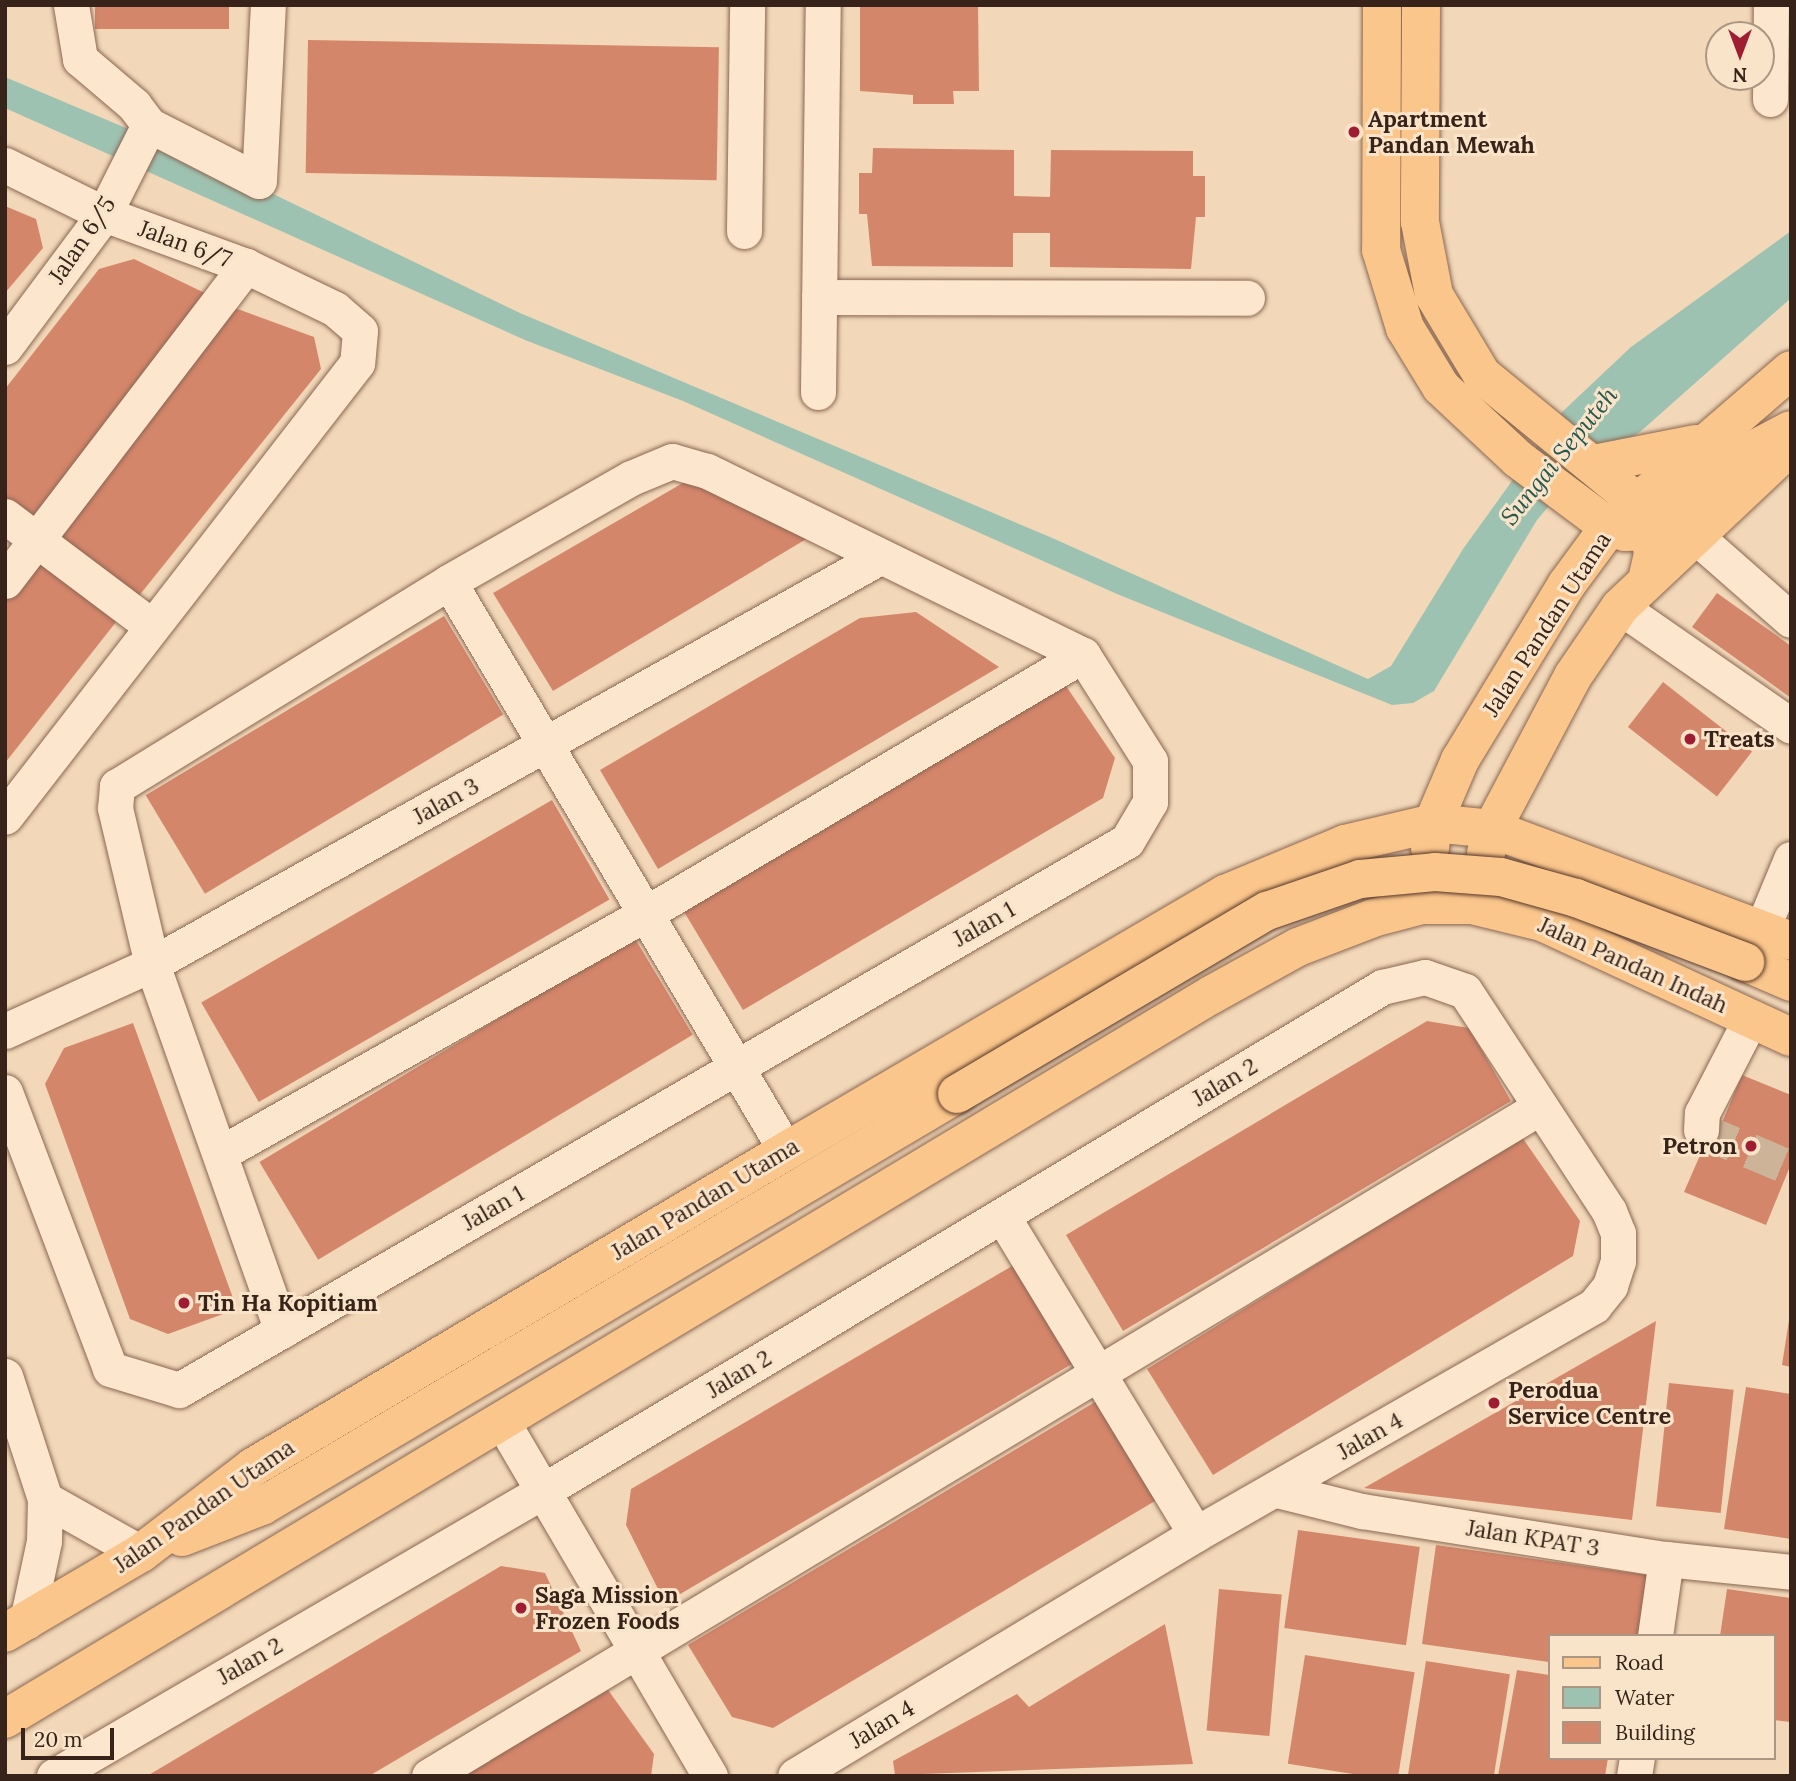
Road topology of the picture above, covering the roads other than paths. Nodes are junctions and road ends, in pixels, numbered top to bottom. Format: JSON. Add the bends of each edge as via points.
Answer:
{"nodes":[{"id":1,"x":71,"y":5,"type":"edge"},
{"id":2,"x":268,"y":5,"type":"edge"},
{"id":3,"x":747,"y":5,"type":"edge"},
{"id":4,"x":823,"y":5,"type":"edge"},
{"id":5,"x":1382,"y":5,"type":"edge"},
{"id":6,"x":1421,"y":5,"type":"edge"},
{"id":7,"x":1777,"y":20,"type":"edge"},
{"id":8,"x":1770,"y":99,"type":"dead end"},
{"id":9,"x":149,"y":125,"type":"junction"},
{"id":10,"x":5,"y":165,"type":"edge"},
{"id":11,"x":104,"y":214,"type":"junction"},
{"id":12,"x":744,"y":232,"type":"dead end"},
{"id":13,"x":246,"y":266,"type":"junction"},
{"id":14,"x":819,"y":297,"type":"junction"},
{"id":15,"x":1247,"y":298,"type":"dead end"},
{"id":16,"x":5,"y":347,"type":"edge"},
{"id":17,"x":1791,"y":370,"type":"edge"},
{"id":18,"x":818,"y":392,"type":"dead end"},
{"id":19,"x":1791,"y":430,"type":"edge"},
{"id":20,"x":1705,"y":441,"type":"junction"},
{"id":21,"x":1791,"y":446,"type":"edge"},
{"id":22,"x":1594,"y":464,"type":"junction"},
{"id":23,"x":1568,"y":497,"type":"junction"},
{"id":24,"x":5,"y":516,"type":"edge"},
{"id":25,"x":1644,"y":516,"type":"junction"},
{"id":26,"x":1609,"y":527,"type":"junction"},
{"id":27,"x":1693,"y":534,"type":"junction"},
{"id":28,"x":37,"y":540,"type":"junction"},
{"id":29,"x":880,"y":558,"type":"junction"},
{"id":30,"x":1648,"y":575,"type":"junction"},
{"id":31,"x":5,"y":581,"type":"edge"},
{"id":32,"x":449,"y":582,"type":"junction"},
{"id":33,"x":1567,"y":584,"type":"junction"},
{"id":34,"x":1620,"y":607,"type":"junction"},
{"id":35,"x":1791,"y":620,"type":"edge"},
{"id":36,"x":149,"y":625,"type":"junction"},
{"id":37,"x":1083,"y":655,"type":"junction"},
{"id":38,"x":1791,"y":726,"type":"edge"},
{"id":39,"x":545,"y":746,"type":"junction"},
{"id":40,"x":5,"y":817,"type":"edge"},
{"id":41,"x":1433,"y":823,"type":"junction"},
{"id":42,"x":1492,"y":829,"type":"junction"},
{"id":43,"x":1791,"y":859,"type":"edge"},
{"id":44,"x":1603,"y":868,"type":"junction"},
{"id":45,"x":1264,"y":876,"type":"junction"},
{"id":46,"x":1422,"y":905,"type":"junction"},
{"id":47,"x":1472,"y":905,"type":"junction"},
{"id":48,"x":645,"y":914,"type":"junction"},
{"id":49,"x":1776,"y":935,"type":"edge"},
{"id":50,"x":1574,"y":938,"type":"junction"},
{"id":51,"x":1298,"y":947,"type":"junction"},
{"id":52,"x":152,"y":964,"type":"junction"},
{"id":53,"x":1424,"y":977,"type":"joint"},
{"id":54,"x":1791,"y":982,"type":"edge"},
{"id":55,"x":1751,"y":1018,"type":"junction"},
{"id":56,"x":5,"y":1031,"type":"edge"},
{"id":57,"x":1791,"y":1037,"type":"edge"},
{"id":58,"x":735,"y":1068,"type":"junction"},
{"id":59,"x":5,"y":1092,"type":"edge"},
{"id":60,"x":1540,"y":1107,"type":"junction"},
{"id":61,"x":1701,"y":1130,"type":"dead end"},
{"id":62,"x":786,"y":1151,"type":"junction"},
{"id":63,"x":221,"y":1153,"type":"junction"},
{"id":64,"x":1003,"y":1217,"type":"junction"},
{"id":65,"x":282,"y":1331,"type":"junction"},
{"id":66,"x":1098,"y":1373,"type":"junction"},
{"id":67,"x":5,"y":1376,"type":"edge"},
{"id":68,"x":503,"y":1423,"type":"junction"},
{"id":69,"x":1277,"y":1490,"type":"junction"},
{"id":70,"x":543,"y":1491,"type":"junction"},
{"id":71,"x":45,"y":1499,"type":"junction"},
{"id":72,"x":1196,"y":1534,"type":"junction"},
{"id":73,"x":141,"y":1553,"type":"junction"},
{"id":74,"x":1666,"y":1559,"type":"junction"},
{"id":75,"x":1791,"y":1572,"type":"edge"},
{"id":76,"x":16,"y":1627,"type":"edge"},
{"id":77,"x":1655,"y":1634,"type":"edge"},
{"id":78,"x":636,"y":1651,"type":"junction"},
{"id":79,"x":63,"y":1687,"type":"junction"},
{"id":80,"x":5,"y":1703,"type":"edge"},
{"id":81,"x":5,"y":1719,"type":"edge"},
{"id":82,"x":812,"y":1772,"type":"edge"},
{"id":83,"x":54,"y":1776,"type":"edge"},
{"id":84,"x":429,"y":1776,"type":"edge"},
{"id":85,"x":710,"y":1776,"type":"edge"}],
"edges":[{"from":1,"to":9,"type":"street","via":[[80,59],[134,105]]},
{"from":2,"to":9,"type":"street","via":[[259,181]]},
{"from":3,"to":12,"type":"street"},
{"from":4,"to":14,"type":"street"},
{"from":5,"to":23,"type":"main road","via":[[1381,250],[1390,291],[1420,360],[1518,459]]},
{"from":6,"to":22,"type":"main road","via":[[1420,222],[1434,295],[1482,374],[1544,429]]},
{"from":7,"to":8,"type":"street"},
{"from":9,"to":11,"type":"street","name":"Jalan 6/5"},
{"from":10,"to":11,"type":"street","name":"Jalan 6/7"},
{"from":11,"to":13,"type":"street","name":"Jalan 6/7"},
{"from":11,"to":16,"type":"street","name":"Jalan 6/5"},
{"from":13,"to":28,"type":"street"},
{"from":13,"to":36,"type":"street","name":"Jalan 6/7","via":[[335,309],[360,331],[357,363]]},
{"from":14,"to":15,"type":"street"},
{"from":14,"to":18,"type":"street"},
{"from":17,"to":20,"type":"main road"},
{"from":19,"to":25,"type":"main road"},
{"from":20,"to":22,"type":"main road","via":[[1658,455]]},
{"from":20,"to":25,"type":"main road"},
{"from":21,"to":27,"type":"main road"},
{"from":22,"to":25,"type":"main road"},
{"from":23,"to":26,"type":"main road"},
{"from":23,"to":33,"type":"main road","via":[[1580,548]]},
{"from":24,"to":28,"type":"street"},
{"from":25,"to":26,"type":"main road"},
{"from":25,"to":30,"type":"main road"},
{"from":26,"to":33,"type":"main road","name":"Jalan Pandan Utama"},
{"from":27,"to":30,"type":"main road"},
{"from":27,"to":35,"type":"street"},
{"from":28,"to":31,"type":"street"},
{"from":28,"to":36,"type":"street"},
{"from":29,"to":32,"type":"street","via":[[707,471],[672,461],[631,478]]},
{"from":29,"to":37,"type":"street"},
{"from":29,"to":39,"type":"street","name":"Jalan 3"},
{"from":30,"to":34,"type":"main road"},
{"from":32,"to":39,"type":"street"},
{"from":32,"to":52,"type":"street","via":[[117,786],[115,808]]},
{"from":33,"to":41,"type":"main road","name":"Jalan Pandan Utama","via":[[1460,760]]},
{"from":34,"to":38,"type":"street"},
{"from":34,"to":42,"type":"main road","via":[[1573,676]]},
{"from":36,"to":40,"type":"street"},
{"from":37,"to":48,"type":"street"},
{"from":37,"to":58,"type":"street","name":"Jalan 1","via":[[1150,761],[1150,803],[1127,841]]},
{"from":39,"to":48,"type":"street"},
{"from":39,"to":52,"type":"street","name":"Jalan 3"},
{"from":41,"to":42,"type":"main road","name":"Jalan Pandan Utama"},
{"from":41,"to":45,"type":"main road","name":"Jalan Pandan Utama","via":[[1345,844]]},
{"from":41,"to":46,"type":"main road","name":"Jalan Pandan Utama"},
{"from":42,"to":44,"type":"main road"},
{"from":42,"to":47,"type":"main road"},
{"from":43,"to":49,"type":"street"},
{"from":44,"to":49,"type":"main road"},
{"from":44,"to":50,"type":"main road","via":[[1578,878],[1567,889],[1563,904]]},
{"from":45,"to":51,"type":"main road","via":[[1283,874],[1315,898],[1312,929]]},
{"from":45,"to":62,"type":"main road","name":"Jalan Pandan Utama","via":[[1189,914]]},
{"from":46,"to":47,"type":"main road"},
{"from":46,"to":51,"type":"main road"},
{"from":47,"to":50,"type":"main road","name":"Jalan Pandan Indah","via":[[1542,922]]},
{"from":48,"to":58,"type":"street"},
{"from":48,"to":63,"type":"street"},
{"from":50,"to":55,"type":"main road","name":"Jalan Pandan Indah"},
{"from":51,"to":68,"type":"main road"},
{"from":52,"to":56,"type":"street","name":"Jalan 3"},
{"from":52,"to":63,"type":"street"},
{"from":53,"to":60,"type":"street","name":"Jalan 4","via":[[1465,991]]},
{"from":53,"to":64,"type":"street","name":"Jalan 2","via":[[1382,987]]},
{"from":54,"to":73,"type":"main road","bridge":true,"via":[[1576,898],[1501,877],[1435,872],[1360,879],[1267,911],[262,1506]]},
{"from":55,"to":57,"type":"main road","name":"Jalan Pandan Indah"},
{"from":55,"to":61,"type":"street","via":[[1702,1113]]},
{"from":58,"to":62,"type":"street"},
{"from":58,"to":65,"type":"street","name":"Jalan 1"},
{"from":59,"to":65,"type":"street","name":"Jalan 1","via":[[110,1370],[179,1390]]},
{"from":60,"to":66,"type":"street"},
{"from":60,"to":69,"type":"street","name":"Jalan 4","via":[[1609,1210],[1618,1233],[1618,1261],[1610,1286],[1594,1306]]},
{"from":62,"to":73,"type":"main road","name":"Jalan Pandan Utama","via":[[253,1467]]},
{"from":63,"to":65,"type":"street"},
{"from":64,"to":66,"type":"street"},
{"from":64,"to":70,"type":"street","name":"Jalan 2"},
{"from":66,"to":72,"type":"street"},
{"from":66,"to":78,"type":"street"},
{"from":67,"to":71,"type":"street"},
{"from":68,"to":70,"type":"street"},
{"from":68,"to":79,"type":"main road"},
{"from":69,"to":72,"type":"street","name":"Jalan 4"},
{"from":69,"to":74,"type":"street","name":"Jalan KPAT 3","via":[[1362,1511]]},
{"from":70,"to":78,"type":"street"},
{"from":70,"to":83,"type":"street","name":"Jalan 2"},
{"from":71,"to":73,"type":"street"},
{"from":71,"to":76,"type":"street","via":[[44,1541]]},
{"from":72,"to":82,"type":"street","name":"Jalan 4"},
{"from":73,"to":76,"type":"main road","name":"Jalan Pandan Utama"},
{"from":74,"to":75,"type":"street","name":"Jalan KPAT 3"},
{"from":74,"to":77,"type":"street"},
{"from":78,"to":84,"type":"street"},
{"from":78,"to":85,"type":"street"},
{"from":79,"to":80,"type":"main road","via":[[23,1693]]},
{"from":79,"to":81,"type":"main road"}]}
